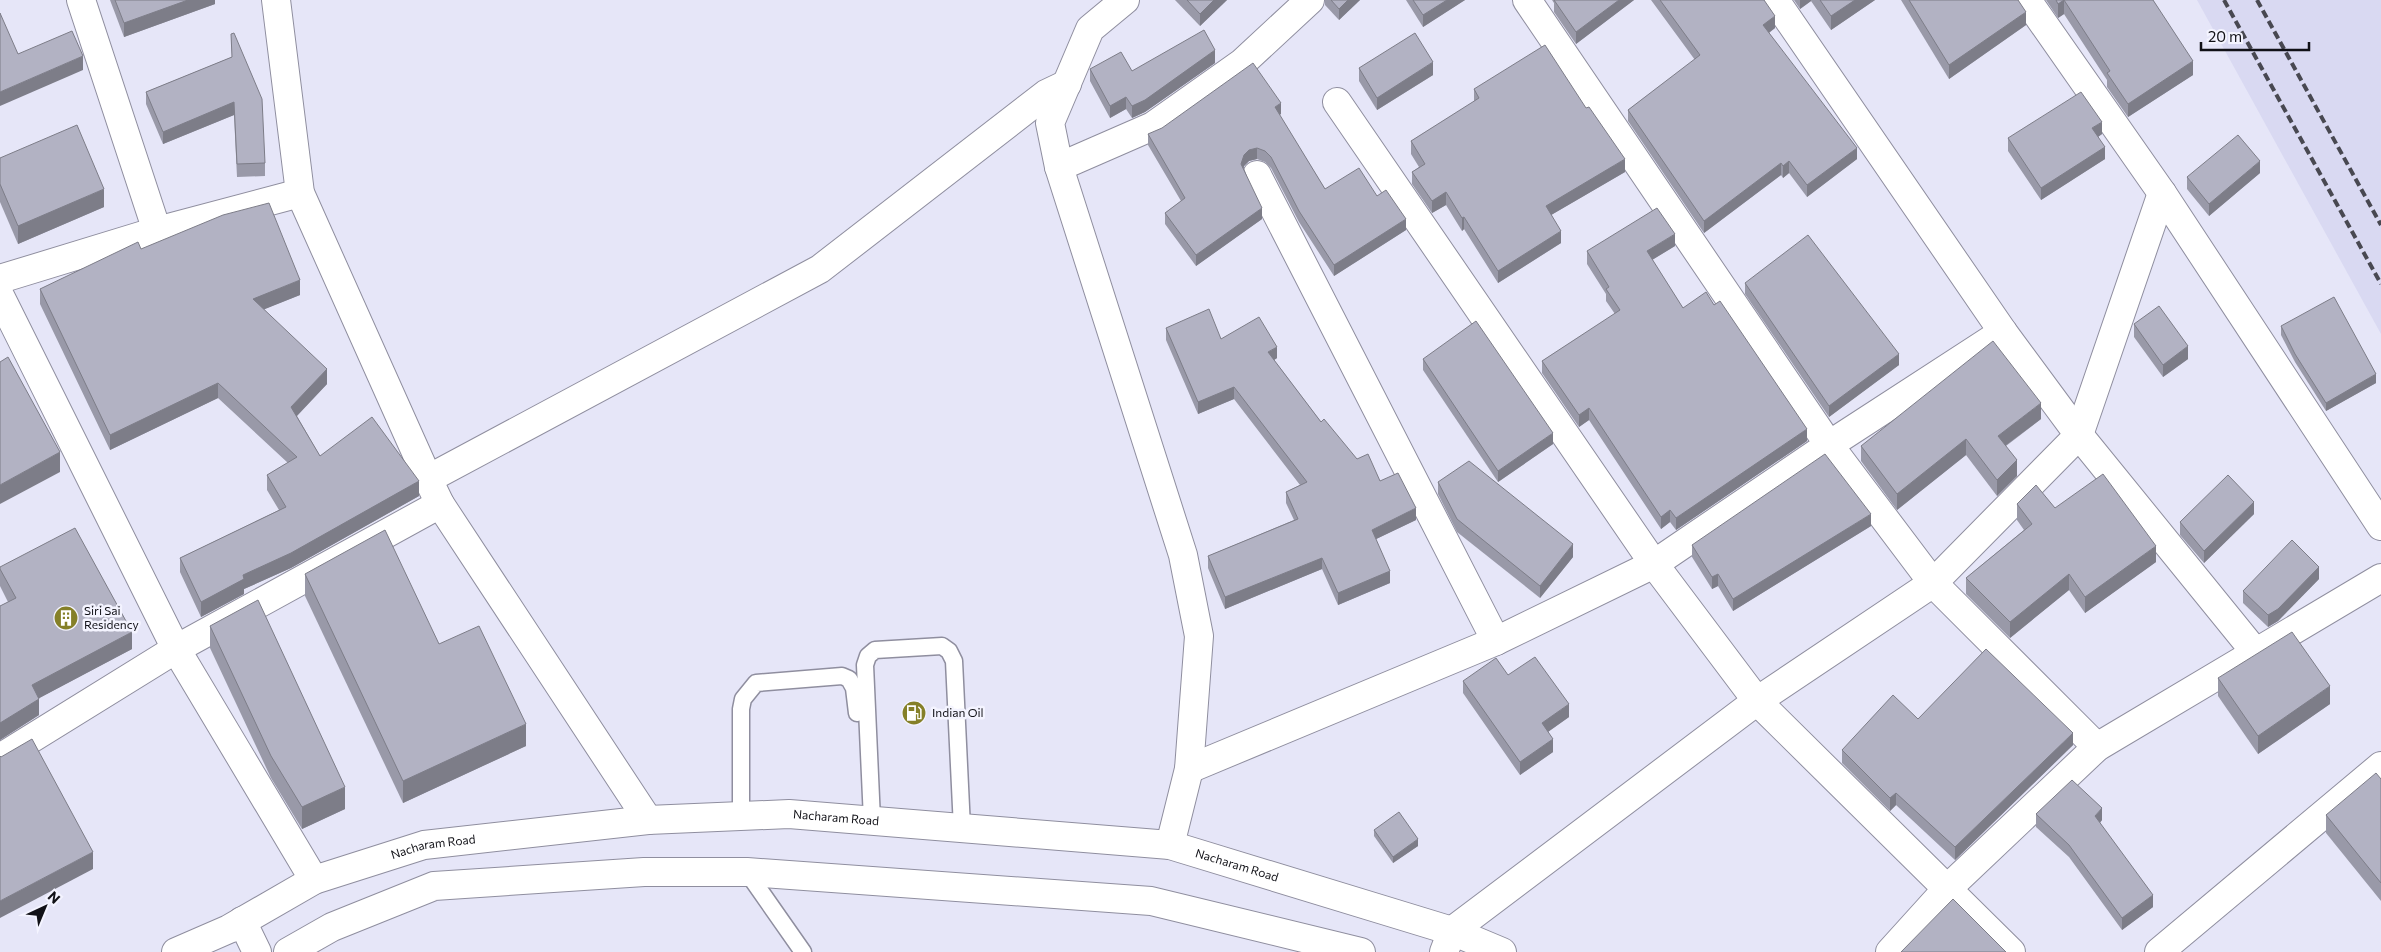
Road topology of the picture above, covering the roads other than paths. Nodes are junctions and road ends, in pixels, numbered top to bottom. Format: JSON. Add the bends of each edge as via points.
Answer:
{"nodes":[{"id":1,"x":81,"y":0,"type":"edge"},
{"id":2,"x":276,"y":0,"type":"edge"},
{"id":3,"x":1125,"y":0,"type":"edge"},
{"id":4,"x":1310,"y":0,"type":"edge"},
{"id":5,"x":1527,"y":0,"type":"edge"},
{"id":6,"x":1775,"y":0,"type":"edge"},
{"id":7,"x":2027,"y":0,"type":"edge"},
{"id":8,"x":1067,"y":84,"type":"junction"},
{"id":9,"x":1337,"y":102,"type":"dead end"},
{"id":10,"x":1059,"y":167,"type":"junction"},
{"id":11,"x":1257,"y":175,"type":"dead end"},
{"id":12,"x":300,"y":193,"type":"junction"},
{"id":13,"x":2162,"y":193,"type":"junction"},
{"id":14,"x":157,"y":231,"type":"junction"},
{"id":15,"x":0,"y":279,"type":"edge"},
{"id":16,"x":0,"y":296,"type":"edge"},
{"id":17,"x":2003,"y":332,"type":"junction"},
{"id":18,"x":2079,"y":435,"type":"junction"},
{"id":19,"x":1829,"y":444,"type":"junction"},
{"id":20,"x":428,"y":479,"type":"junction"},
{"id":21,"x":440,"y":504,"type":"junction"},
{"id":22,"x":2381,"y":526,"type":"edge"},
{"id":23,"x":1654,"y":564,"type":"junction"},
{"id":24,"x":2381,"y":578,"type":"edge"},
{"id":25,"x":1933,"y":583,"type":"junction"},
{"id":26,"x":1496,"y":641,"type":"junction"},
{"id":27,"x":176,"y":649,"type":"junction"},
{"id":28,"x":2256,"y":653,"type":"junction"},
{"id":29,"x":1757,"y":701,"type":"junction"},
{"id":30,"x":2097,"y":747,"type":"junction"},
{"id":31,"x":0,"y":758,"type":"edge"},
{"id":32,"x":2381,"y":766,"type":"edge"},
{"id":33,"x":1189,"y":769,"type":"junction"},
{"id":34,"x":741,"y":816,"type":"junction"},
{"id":35,"x":648,"y":820,"type":"junction"},
{"id":36,"x":867,"y":820,"type":"junction"},
{"id":37,"x":962,"y":828,"type":"junction"},
{"id":38,"x":1170,"y":845,"type":"junction"},
{"id":39,"x":747,"y":872,"type":"junction"},
{"id":40,"x":314,"y":880,"type":"junction"},
{"id":41,"x":1947,"y":889,"type":"junction"},
{"id":42,"x":242,"y":921,"type":"junction"},
{"id":43,"x":1448,"y":941,"type":"edge"},
{"id":44,"x":176,"y":952,"type":"edge"},
{"id":45,"x":257,"y":952,"type":"edge"},
{"id":46,"x":288,"y":952,"type":"edge"},
{"id":47,"x":803,"y":952,"type":"edge"},
{"id":48,"x":1361,"y":952,"type":"edge"},
{"id":49,"x":1502,"y":952,"type":"edge"},
{"id":50,"x":1890,"y":952,"type":"edge"},
{"id":51,"x":2011,"y":952,"type":"edge"},
{"id":52,"x":2159,"y":952,"type":"edge"}],
"edges":[{"from":1,"to":14,"type":"street"},
{"from":2,"to":12,"type":"street"},
{"from":3,"to":8,"type":"street","via":[[1090,29]]},
{"from":4,"to":10,"type":"street","via":[[1242,63],[1153,126]]},
{"from":5,"to":19,"type":"street"},
{"from":6,"to":17,"type":"street"},
{"from":7,"to":13,"type":"street"},
{"from":8,"to":10,"type":"street","via":[[1050,123]]},
{"from":8,"to":20,"type":"street","via":[[1046,94],[820,269]]},
{"from":9,"to":23,"type":"street"},
{"from":10,"to":33,"type":"street","via":[[1183,555],[1199,636]]},
{"from":11,"to":26,"type":"street"},
{"from":12,"to":14,"type":"street"},
{"from":12,"to":20,"type":"street"},
{"from":13,"to":18,"type":"street"},
{"from":13,"to":22,"type":"street"},
{"from":14,"to":15,"type":"street"},
{"from":16,"to":27,"type":"street"},
{"from":17,"to":18,"type":"street"},
{"from":17,"to":19,"type":"street"},
{"from":18,"to":25,"type":"street"},
{"from":18,"to":28,"type":"street"},
{"from":19,"to":23,"type":"street"},
{"from":19,"to":25,"type":"street"},
{"from":20,"to":21,"type":"street"},
{"from":21,"to":27,"type":"street"},
{"from":21,"to":35,"type":"street"},
{"from":23,"to":26,"type":"street"},
{"from":23,"to":29,"type":"street"},
{"from":24,"to":28,"type":"street"},
{"from":25,"to":29,"type":"street"},
{"from":25,"to":30,"type":"street"},
{"from":26,"to":33,"type":"street"},
{"from":27,"to":31,"type":"street"},
{"from":27,"to":40,"type":"street"},
{"from":28,"to":30,"type":"street"},
{"from":29,"to":41,"type":"street"},
{"from":29,"to":43,"type":"street"},
{"from":30,"to":41,"type":"street"},
{"from":32,"to":52,"type":"street"},
{"from":33,"to":38,"type":"street"},
{"from":34,"to":35,"type":"street","name":"Nacharam Road"},
{"from":34,"to":36,"type":"street","name":"Nacharam Road","via":[[789,814]]},
{"from":34,"to":36,"type":"lane","via":[[741,709],[748,690],[756,683],[842,676],[849,679],[857,702]]},
{"from":35,"to":40,"type":"street","name":"Nacharam Road","via":[[424,845]]},
{"from":36,"to":37,"type":"street","name":"Nacharam Road"},
{"from":36,"to":37,"type":"lane","via":[[865,665],[868,656],[875,650],[942,646],[954,660]]},
{"from":37,"to":38,"type":"street","name":"Nacharam Road"},
{"from":38,"to":43,"type":"street","name":"Nacharam Road"},
{"from":39,"to":46,"type":"street","via":[[644,872],[434,886],[332,927]]},
{"from":39,"to":47,"type":"lane"},
{"from":39,"to":48,"type":"street","via":[[1151,901]]},
{"from":40,"to":42,"type":"street","name":"Nacharam Road"},
{"from":41,"to":50,"type":"street"},
{"from":41,"to":51,"type":"street"},
{"from":42,"to":44,"type":"street","name":"Nacharam Road"},
{"from":42,"to":45,"type":"street"},
{"from":43,"to":49,"type":"street","name":"Nacharam Road"}]}
